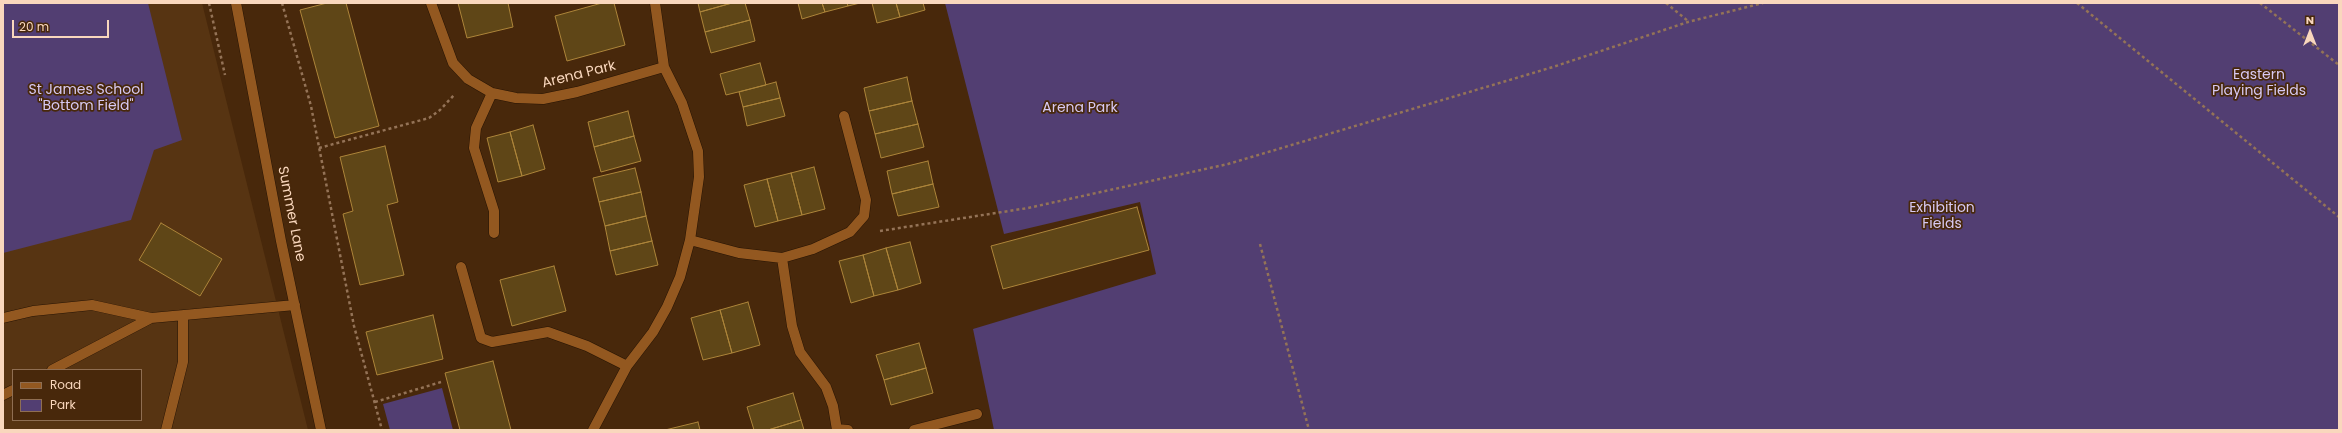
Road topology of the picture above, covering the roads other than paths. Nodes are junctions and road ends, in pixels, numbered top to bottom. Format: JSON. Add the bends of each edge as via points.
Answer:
{"nodes":[{"id":1,"x":236,"y":3,"type":"edge"},
{"id":2,"x":431,"y":3,"type":"edge"},
{"id":3,"x":655,"y":3,"type":"edge"},
{"id":4,"x":664,"y":67,"type":"junction"},
{"id":5,"x":492,"y":93,"type":"junction"},
{"id":6,"x":844,"y":116,"type":"dead end"},
{"id":7,"x":494,"y":233,"type":"dead end"},
{"id":8,"x":690,"y":240,"type":"junction"},
{"id":9,"x":782,"y":258,"type":"junction"},
{"id":10,"x":461,"y":267,"type":"dead end"},
{"id":11,"x":295,"y":305,"type":"junction"},
{"id":12,"x":183,"y":316,"type":"junction"},
{"id":13,"x":3,"y":318,"type":"edge"},
{"id":14,"x":151,"y":318,"type":"junction"},
{"id":15,"x":626,"y":366,"type":"junction"},
{"id":16,"x":54,"y":369,"type":"edge"},
{"id":17,"x":12,"y":390,"type":"edge"},
{"id":18,"x":3,"y":395,"type":"edge"},
{"id":19,"x":977,"y":414,"type":"dead end"},
{"id":20,"x":166,"y":430,"type":"edge"},
{"id":21,"x":321,"y":430,"type":"edge"},
{"id":22,"x":593,"y":430,"type":"edge"},
{"id":23,"x":837,"y":430,"type":"edge"},
{"id":24,"x":848,"y":430,"type":"edge"},
{"id":25,"x":914,"y":430,"type":"edge"}],
"edges":[{"from":1,"to":11,"type":"street","name":"Summer Lane"},
{"from":2,"to":5,"type":"street","name":"Arena Park","via":[[453,63],[468,79]]},
{"from":3,"to":4,"type":"street"},
{"from":4,"to":5,"type":"street","name":"Arena Park","via":[[543,99],[516,98]]},
{"from":4,"to":8,"type":"street","via":[[682,104],[698,150],[699,177]]},
{"from":5,"to":7,"type":"street","via":[[476,128],[474,148],[494,210]]},
{"from":6,"to":9,"type":"street","via":[[866,200],[864,216],[850,232],[813,249]]},
{"from":8,"to":9,"type":"street","via":[[739,253]]},
{"from":8,"to":15,"type":"street","via":[[680,277],[667,307],[653,332]]},
{"from":9,"to":23,"type":"street","via":[[792,326],[800,352],[826,387],[833,406]]},
{"from":10,"to":15,"type":"street","via":[[481,338],[492,342],[548,332],[587,346]]},
{"from":11,"to":12,"type":"street"},
{"from":11,"to":21,"type":"street","name":"Summer Lane"},
{"from":12,"to":14,"type":"street"},
{"from":12,"to":20,"type":"street","via":[[183,362]]},
{"from":13,"to":14,"type":"street","via":[[33,311],[92,305]]},
{"from":14,"to":16,"type":"street"},
{"from":15,"to":22,"type":"street"},
{"from":17,"to":18,"type":"street"},
{"from":19,"to":25,"type":"street"},
{"from":23,"to":24,"type":"street"}]}
